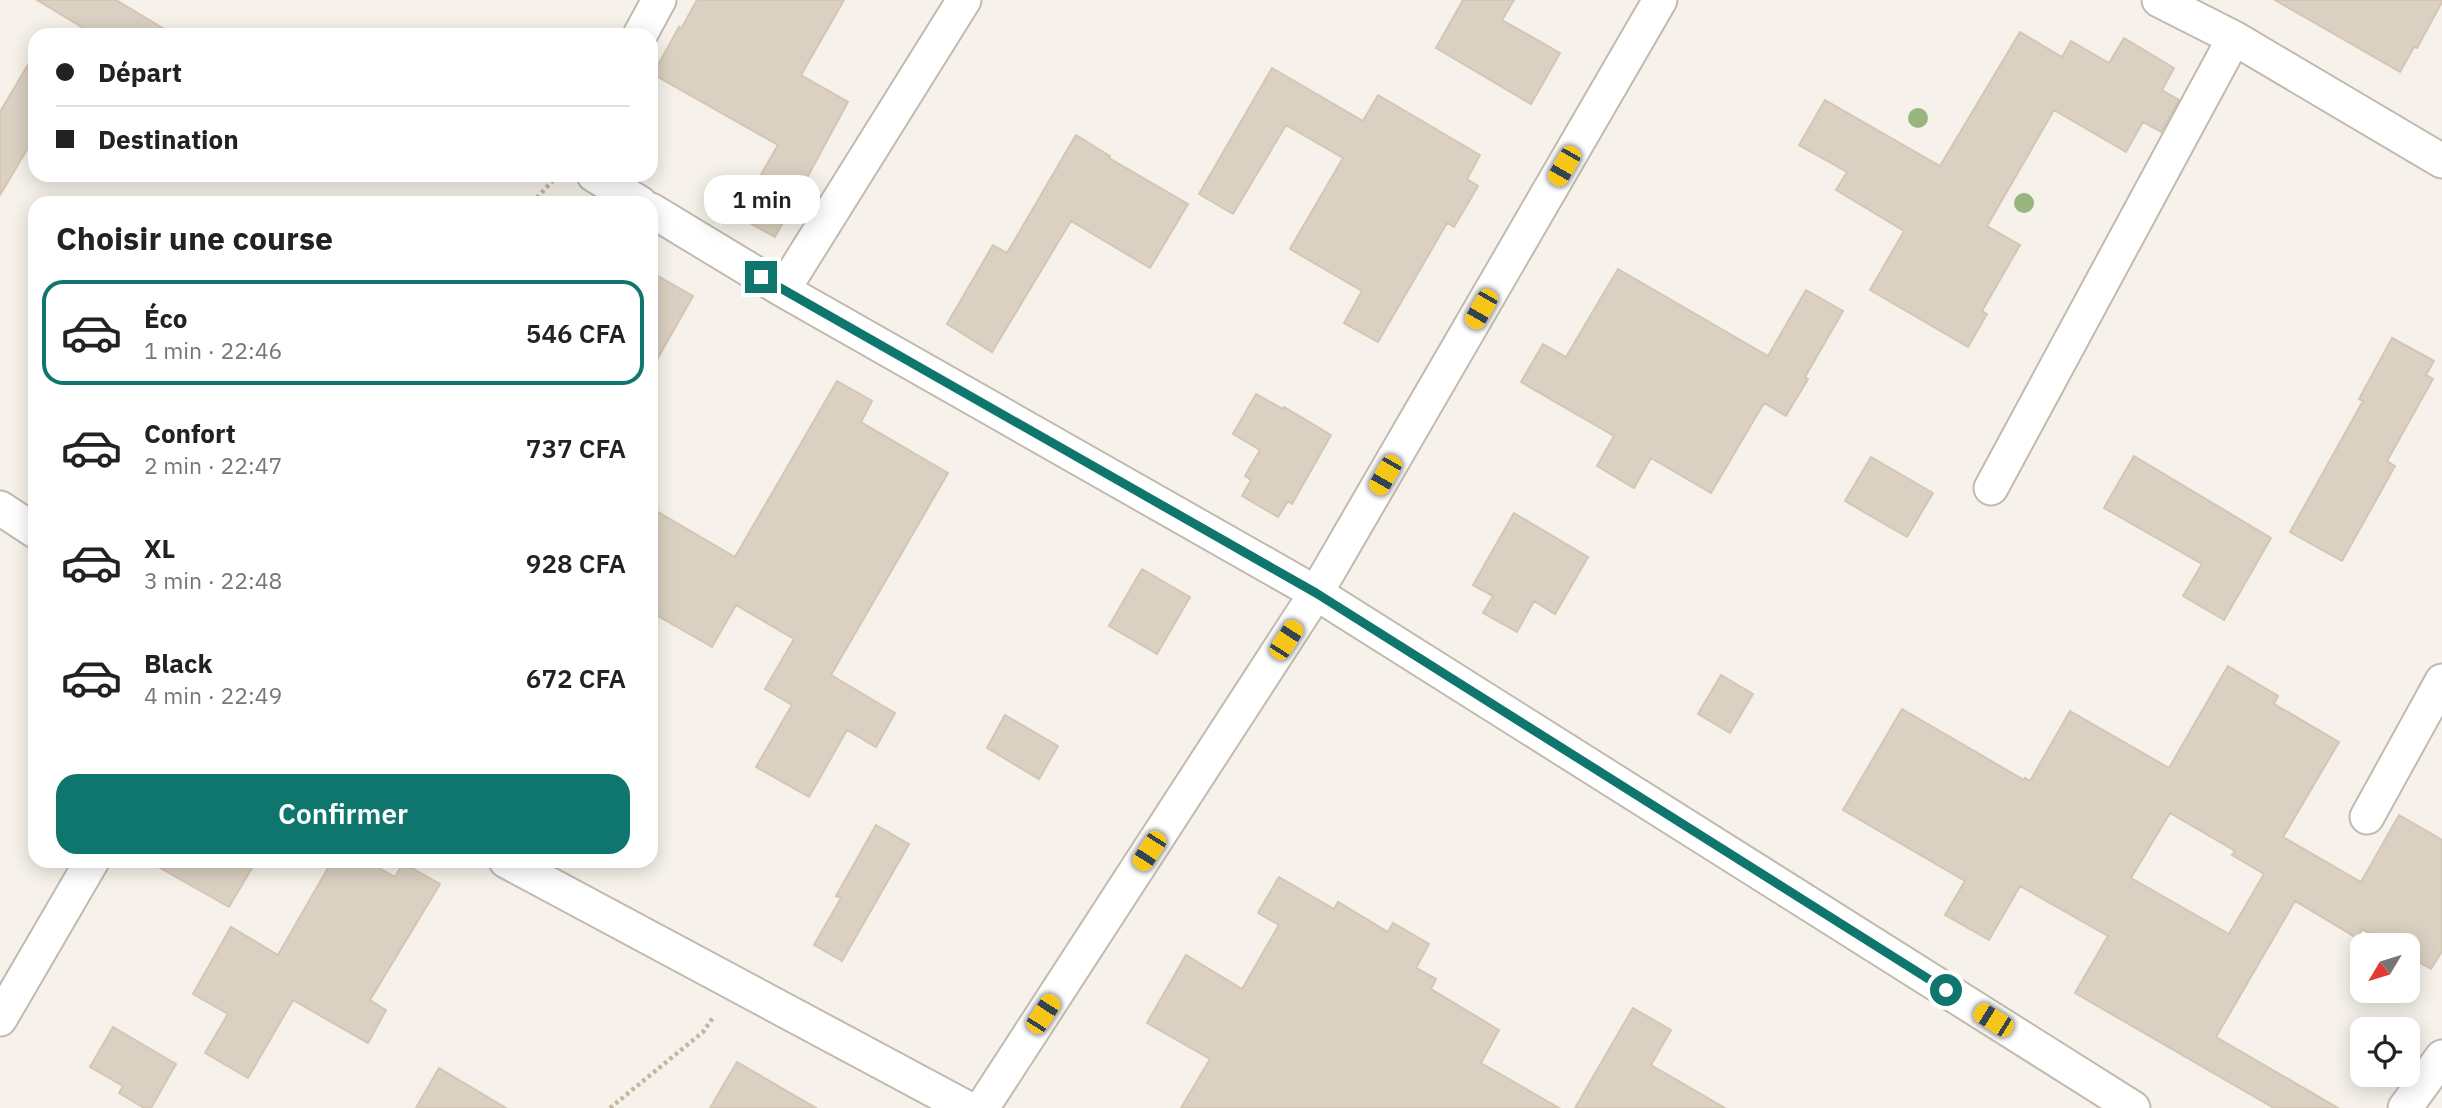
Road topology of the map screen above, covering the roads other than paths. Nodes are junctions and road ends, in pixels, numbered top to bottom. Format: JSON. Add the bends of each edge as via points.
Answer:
{"nodes":[{"id":1,"x":659,"y":0,"type":"edge"},
{"id":2,"x":964,"y":0,"type":"edge"},
{"id":3,"x":1660,"y":0,"type":"edge"},
{"id":4,"x":2159,"y":0,"type":"edge"},
{"id":5,"x":644,"y":28,"type":"edge"},
{"id":6,"x":2234,"y":38,"type":"junction"},
{"id":7,"x":2442,"y":161,"type":"edge"},
{"id":8,"x":606,"y":182,"type":"edge"},
{"id":9,"x":628,"y":196,"type":"edge"},
{"id":10,"x":658,"y":214,"type":"edge"},
{"id":11,"x":783,"y":290,"type":"junction"},
{"id":12,"x":1991,"y":488,"type":"dead end"},
{"id":13,"x":0,"y":508,"type":"edge"},
{"id":14,"x":28,"y":526,"type":"edge"},
{"id":15,"x":1316,"y":593,"type":"junction"},
{"id":16,"x":2442,"y":681,"type":"edge"},
{"id":17,"x":2367,"y":817,"type":"dead end"},
{"id":18,"x":88,"y":868,"type":"edge"},
{"id":19,"x":519,"y":868,"type":"edge"},
{"id":20,"x":0,"y":1019,"type":"edge"},
{"id":21,"x":2442,"y":1057,"type":"edge"},
{"id":22,"x":967,"y":1108,"type":"edge"},
{"id":23,"x":982,"y":1108,"type":"edge"},
{"id":24,"x":2133,"y":1108,"type":"edge"},
{"id":25,"x":2405,"y":1108,"type":"edge"}],
"edges":[{"from":1,"to":5,"type":"street"},
{"from":2,"to":11,"type":"street"},
{"from":3,"to":15,"type":"street"},
{"from":4,"to":6,"type":"street"},
{"from":6,"to":7,"type":"street"},
{"from":6,"to":12,"type":"street"},
{"from":8,"to":9,"type":"street"},
{"from":10,"to":11,"type":"street"},
{"from":11,"to":15,"type":"street"},
{"from":13,"to":14,"type":"street"},
{"from":15,"to":23,"type":"street"},
{"from":15,"to":24,"type":"street"},
{"from":16,"to":17,"type":"street"},
{"from":18,"to":20,"type":"street"},
{"from":19,"to":22,"type":"street"},
{"from":21,"to":25,"type":"street"}]}
